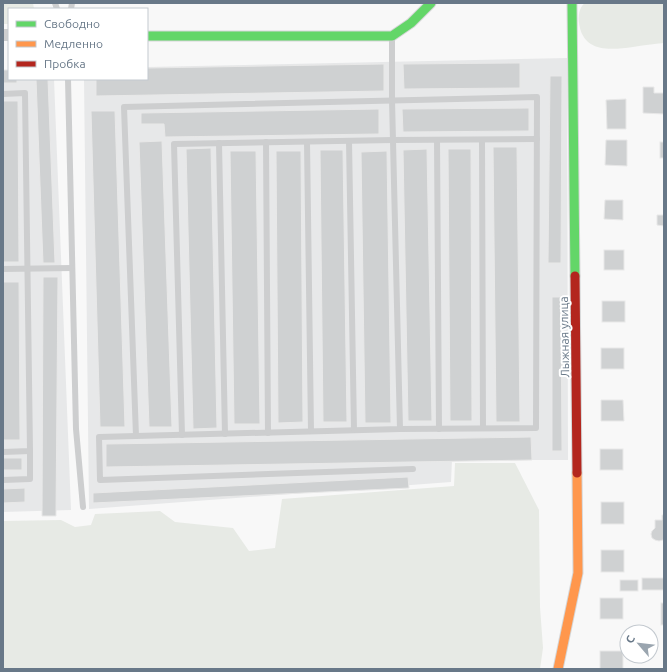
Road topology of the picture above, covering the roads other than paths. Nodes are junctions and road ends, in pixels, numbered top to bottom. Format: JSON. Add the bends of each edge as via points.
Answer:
{"nodes":[{"id":1,"x":431,"y":3,"type":"edge"},
{"id":2,"x":572,"y":3,"type":"edge"},
{"id":3,"x":148,"y":36,"type":"edge"},
{"id":4,"x":392,"y":36,"type":"junction"},
{"id":5,"x":68,"y":80,"type":"edge"},
{"id":6,"x":3,"y":94,"type":"edge"},
{"id":7,"x":392,"y":100,"type":"junction"},
{"id":8,"x":537,"y":139,"type":"junction"},
{"id":9,"x":393,"y":140,"type":"junction"},
{"id":10,"x":437,"y":140,"type":"junction"},
{"id":11,"x":482,"y":140,"type":"junction"},
{"id":12,"x":349,"y":141,"type":"junction"},
{"id":13,"x":266,"y":142,"type":"junction"},
{"id":14,"x":307,"y":142,"type":"junction"},
{"id":15,"x":219,"y":143,"type":"junction"},
{"id":16,"x":72,"y":268,"type":"junction"},
{"id":17,"x":3,"y":269,"type":"edge"},
{"id":18,"x":27,"y":269,"type":"junction"},
{"id":19,"x":439,"y":428,"type":"junction"},
{"id":20,"x":483,"y":428,"type":"junction"},
{"id":21,"x":400,"y":429,"type":"junction"},
{"id":22,"x":354,"y":430,"type":"junction"},
{"id":23,"x":311,"y":431,"type":"junction"},
{"id":24,"x":268,"y":433,"type":"junction"},
{"id":25,"x":225,"y":434,"type":"junction"},
{"id":26,"x":182,"y":435,"type":"junction"},
{"id":27,"x":136,"y":436,"type":"junction"},
{"id":28,"x":30,"y":451,"type":"junction"},
{"id":29,"x":3,"y":452,"type":"edge"},
{"id":30,"x":413,"y":469,"type":"dead end"},
{"id":31,"x":3,"y":480,"type":"edge"},
{"id":32,"x":83,"y":508,"type":"dead end"},
{"id":33,"x":558,"y":669,"type":"edge"}],
"edges":[{"from":1,"to":4,"type":"street","via":[[411,23]]},
{"from":2,"to":33,"type":"street","name":"Лыжная улица","via":[[578,573]]},
{"from":3,"to":4,"type":"street"},
{"from":4,"to":7,"type":"lane"},
{"from":5,"to":16,"type":"lane"},
{"from":6,"to":18,"type":"lane","via":[[25,93]]},
{"from":7,"to":8,"type":"lane","via":[[537,97]]},
{"from":7,"to":9,"type":"lane"},
{"from":7,"to":27,"type":"lane","via":[[124,106]]},
{"from":8,"to":11,"type":"lane"},
{"from":8,"to":20,"type":"lane","via":[[536,428]]},
{"from":9,"to":10,"type":"lane"},
{"from":9,"to":12,"type":"lane"},
{"from":9,"to":21,"type":"lane"},
{"from":10,"to":11,"type":"lane"},
{"from":10,"to":19,"type":"lane"},
{"from":11,"to":20,"type":"lane"},
{"from":12,"to":14,"type":"lane"},
{"from":12,"to":22,"type":"lane"},
{"from":13,"to":14,"type":"lane"},
{"from":13,"to":15,"type":"lane"},
{"from":13,"to":24,"type":"lane"},
{"from":14,"to":23,"type":"lane"},
{"from":15,"to":25,"type":"lane"},
{"from":15,"to":26,"type":"lane","via":[[174,144]]},
{"from":16,"to":18,"type":"lane"},
{"from":16,"to":32,"type":"lane","via":[[76,429]]},
{"from":17,"to":18,"type":"lane"},
{"from":18,"to":28,"type":"lane"},
{"from":19,"to":20,"type":"lane"},
{"from":19,"to":21,"type":"lane"},
{"from":21,"to":22,"type":"lane"},
{"from":22,"to":23,"type":"lane"},
{"from":23,"to":24,"type":"lane"},
{"from":24,"to":25,"type":"lane"},
{"from":25,"to":26,"type":"lane"},
{"from":26,"to":27,"type":"lane"},
{"from":27,"to":30,"type":"lane","via":[[99,437],[100,480]]},
{"from":28,"to":29,"type":"lane"},
{"from":28,"to":31,"type":"lane","via":[[30,479]]}]}
